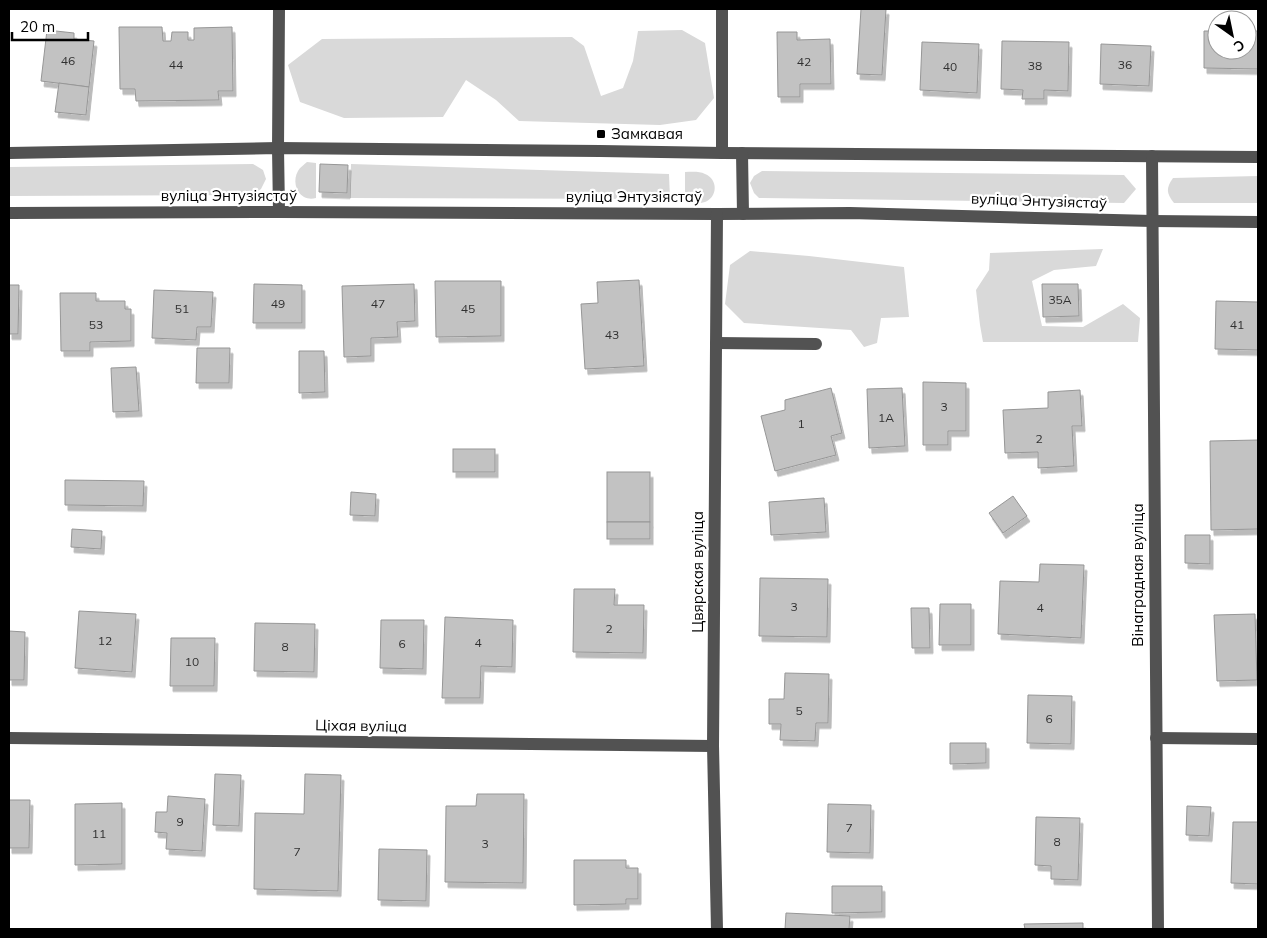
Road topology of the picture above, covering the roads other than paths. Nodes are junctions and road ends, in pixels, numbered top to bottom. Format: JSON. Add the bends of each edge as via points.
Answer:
{"nodes":[{"id":1,"x":279,"y":9,"type":"edge"},
{"id":2,"x":722,"y":9,"type":"edge"},
{"id":3,"x":278,"y":148,"type":"junction"},
{"id":4,"x":9,"y":152,"type":"edge"},
{"id":5,"x":722,"y":153,"type":"junction"},
{"id":6,"x":742,"y":154,"type":"junction"},
{"id":7,"x":1152,"y":156,"type":"junction"},
{"id":8,"x":1258,"y":157,"type":"edge"},
{"id":9,"x":279,"y":212,"type":"junction"},
{"id":10,"x":9,"y":213,"type":"edge"},
{"id":11,"x":717,"y":214,"type":"junction"},
{"id":12,"x":743,"y":214,"type":"junction"},
{"id":13,"x":1152,"y":221,"type":"junction"},
{"id":14,"x":1258,"y":222,"type":"edge"},
{"id":15,"x":716,"y":343,"type":"junction"},
{"id":16,"x":816,"y":344,"type":"dead end"},
{"id":17,"x":9,"y":738,"type":"edge"},
{"id":18,"x":1156,"y":738,"type":"junction"},
{"id":19,"x":1258,"y":740,"type":"edge"},
{"id":20,"x":713,"y":746,"type":"junction"},
{"id":21,"x":717,"y":929,"type":"edge"},
{"id":22,"x":1158,"y":929,"type":"edge"}],
"edges":[{"from":1,"to":3,"type":"street"},
{"from":2,"to":5,"type":"street"},
{"from":3,"to":4,"type":"street"},
{"from":3,"to":5,"type":"street"},
{"from":3,"to":9,"type":"street"},
{"from":5,"to":6,"type":"street"},
{"from":6,"to":7,"type":"street"},
{"from":6,"to":12,"type":"street"},
{"from":7,"to":8,"type":"street"},
{"from":7,"to":13,"type":"street","name":"Вінаградная вуліца"},
{"from":9,"to":10,"type":"street","name":"вуліца Энтузіястаў"},
{"from":9,"to":11,"type":"street","name":"вуліца Энтузіястаў"},
{"from":11,"to":12,"type":"street","name":"вуліца Энтузіястаў"},
{"from":11,"to":15,"type":"street","name":"Цвярская вуліца"},
{"from":12,"to":13,"type":"street","name":"вуліца Энтузіястаў","via":[[850,213]]},
{"from":13,"to":14,"type":"street","name":"вуліца Энтузіястаў"},
{"from":13,"to":18,"type":"street","name":"Вінаградная вуліца"},
{"from":15,"to":16,"type":"street"},
{"from":15,"to":20,"type":"street","name":"Цвярская вуліца"},
{"from":17,"to":20,"type":"street","name":"Ціхая вуліца"},
{"from":18,"to":19,"type":"street"},
{"from":18,"to":22,"type":"street","name":"Вінаградная вуліца"},
{"from":20,"to":21,"type":"street","name":"Цвярская вуліца"}]}
